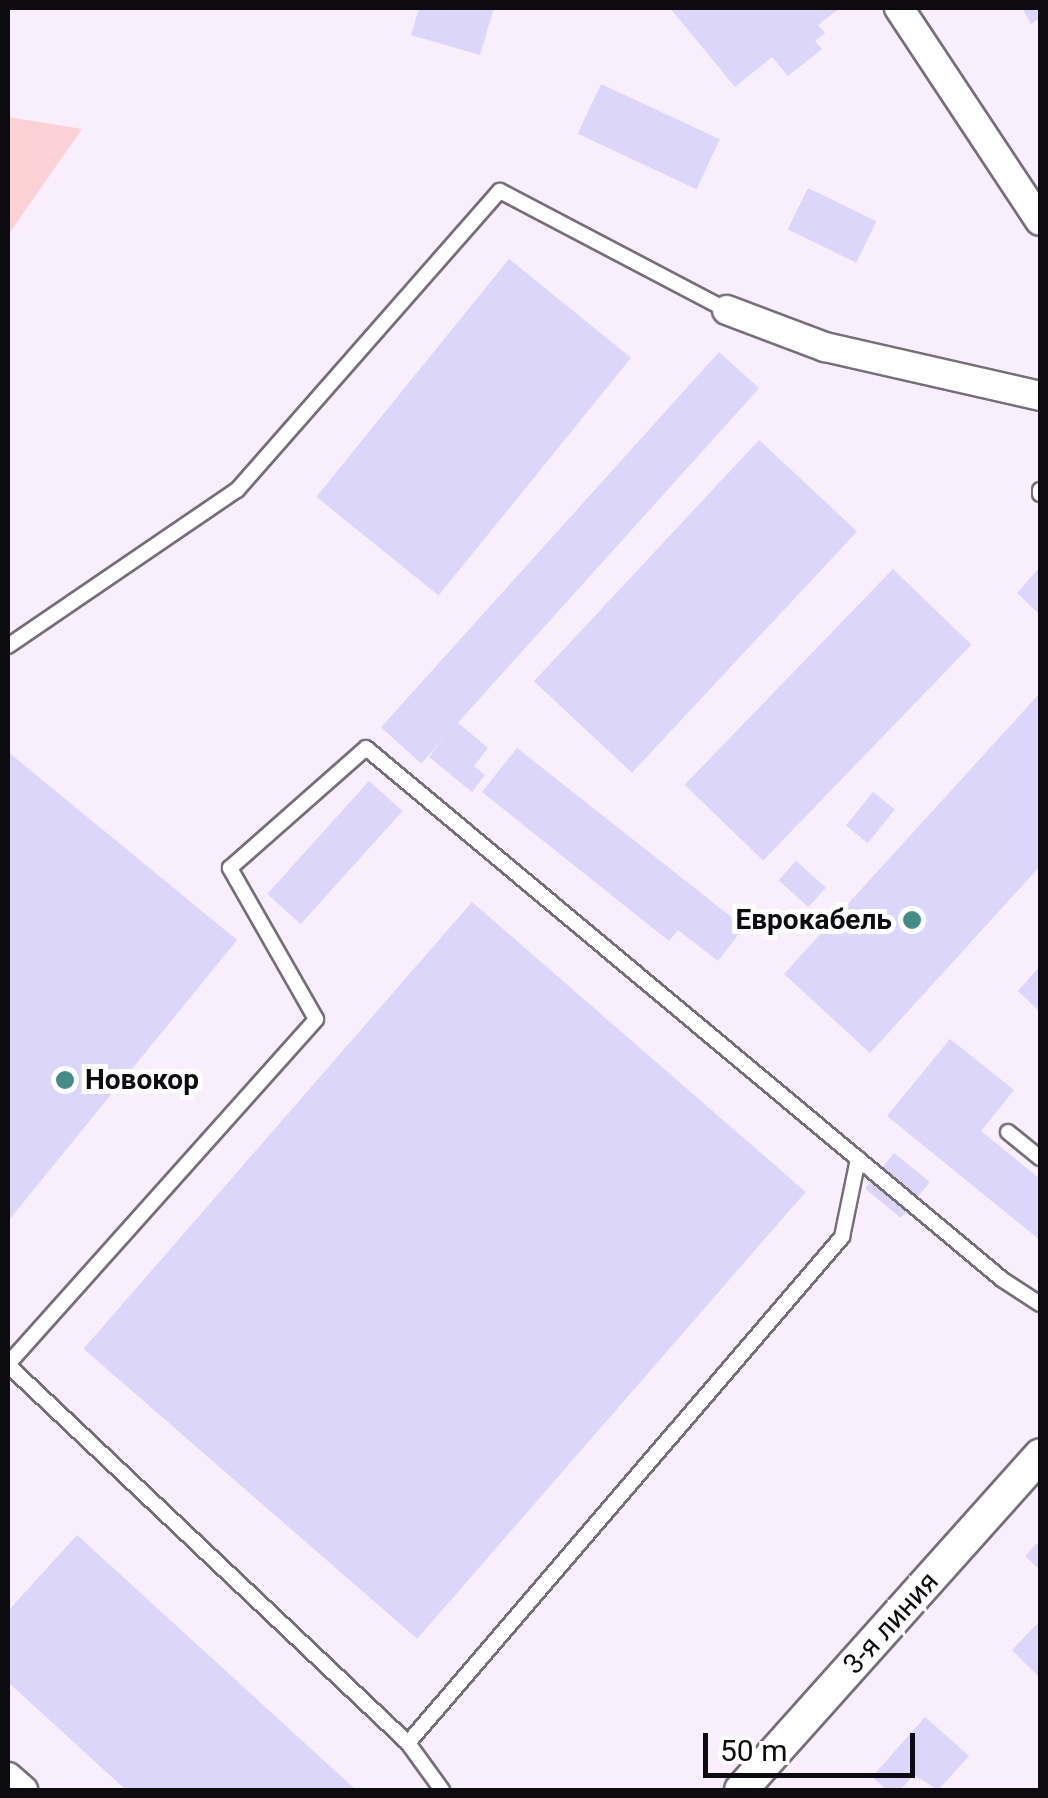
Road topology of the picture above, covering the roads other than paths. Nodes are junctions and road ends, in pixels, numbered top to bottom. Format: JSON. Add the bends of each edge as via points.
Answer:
{"nodes":[{"id":1,"x":898,"y":8,"type":"edge"},
{"id":2,"x":1040,"y":221,"type":"edge"},
{"id":3,"x":727,"y":310,"type":"joint"},
{"id":4,"x":1040,"y":396,"type":"edge"},
{"id":5,"x":8,"y":646,"type":"edge"},
{"id":6,"x":1008,"y":1132,"type":"dead end"},
{"id":7,"x":1040,"y":1158,"type":"edge"},
{"id":8,"x":858,"y":1159,"type":"junction"},
{"id":9,"x":1040,"y":1304,"type":"edge"},
{"id":10,"x":8,"y":1364,"type":"edge"},
{"id":11,"x":1040,"y":1455,"type":"edge"},
{"id":12,"x":408,"y":1743,"type":"junction"},
{"id":13,"x":8,"y":1776,"type":"edge"},
{"id":14,"x":757,"y":1785,"type":"edge"},
{"id":15,"x":23,"y":1790,"type":"edge"},
{"id":16,"x":442,"y":1790,"type":"edge"}],
"edges":[{"from":1,"to":2,"type":"street"},
{"from":3,"to":4,"type":"street","via":[[826,347]]},
{"from":3,"to":5,"type":"lane","via":[[500,191],[237,490]]},
{"from":6,"to":7,"type":"lane"},
{"from":8,"to":9,"type":"lane"},
{"from":8,"to":10,"type":"lane","via":[[366,748],[230,868],[316,1018]]},
{"from":8,"to":12,"type":"lane","via":[[842,1237]]},
{"from":10,"to":12,"type":"lane"},
{"from":11,"to":14,"type":"street","name":"3-я линия"},
{"from":12,"to":16,"type":"lane"},
{"from":13,"to":15,"type":"street"}]}
